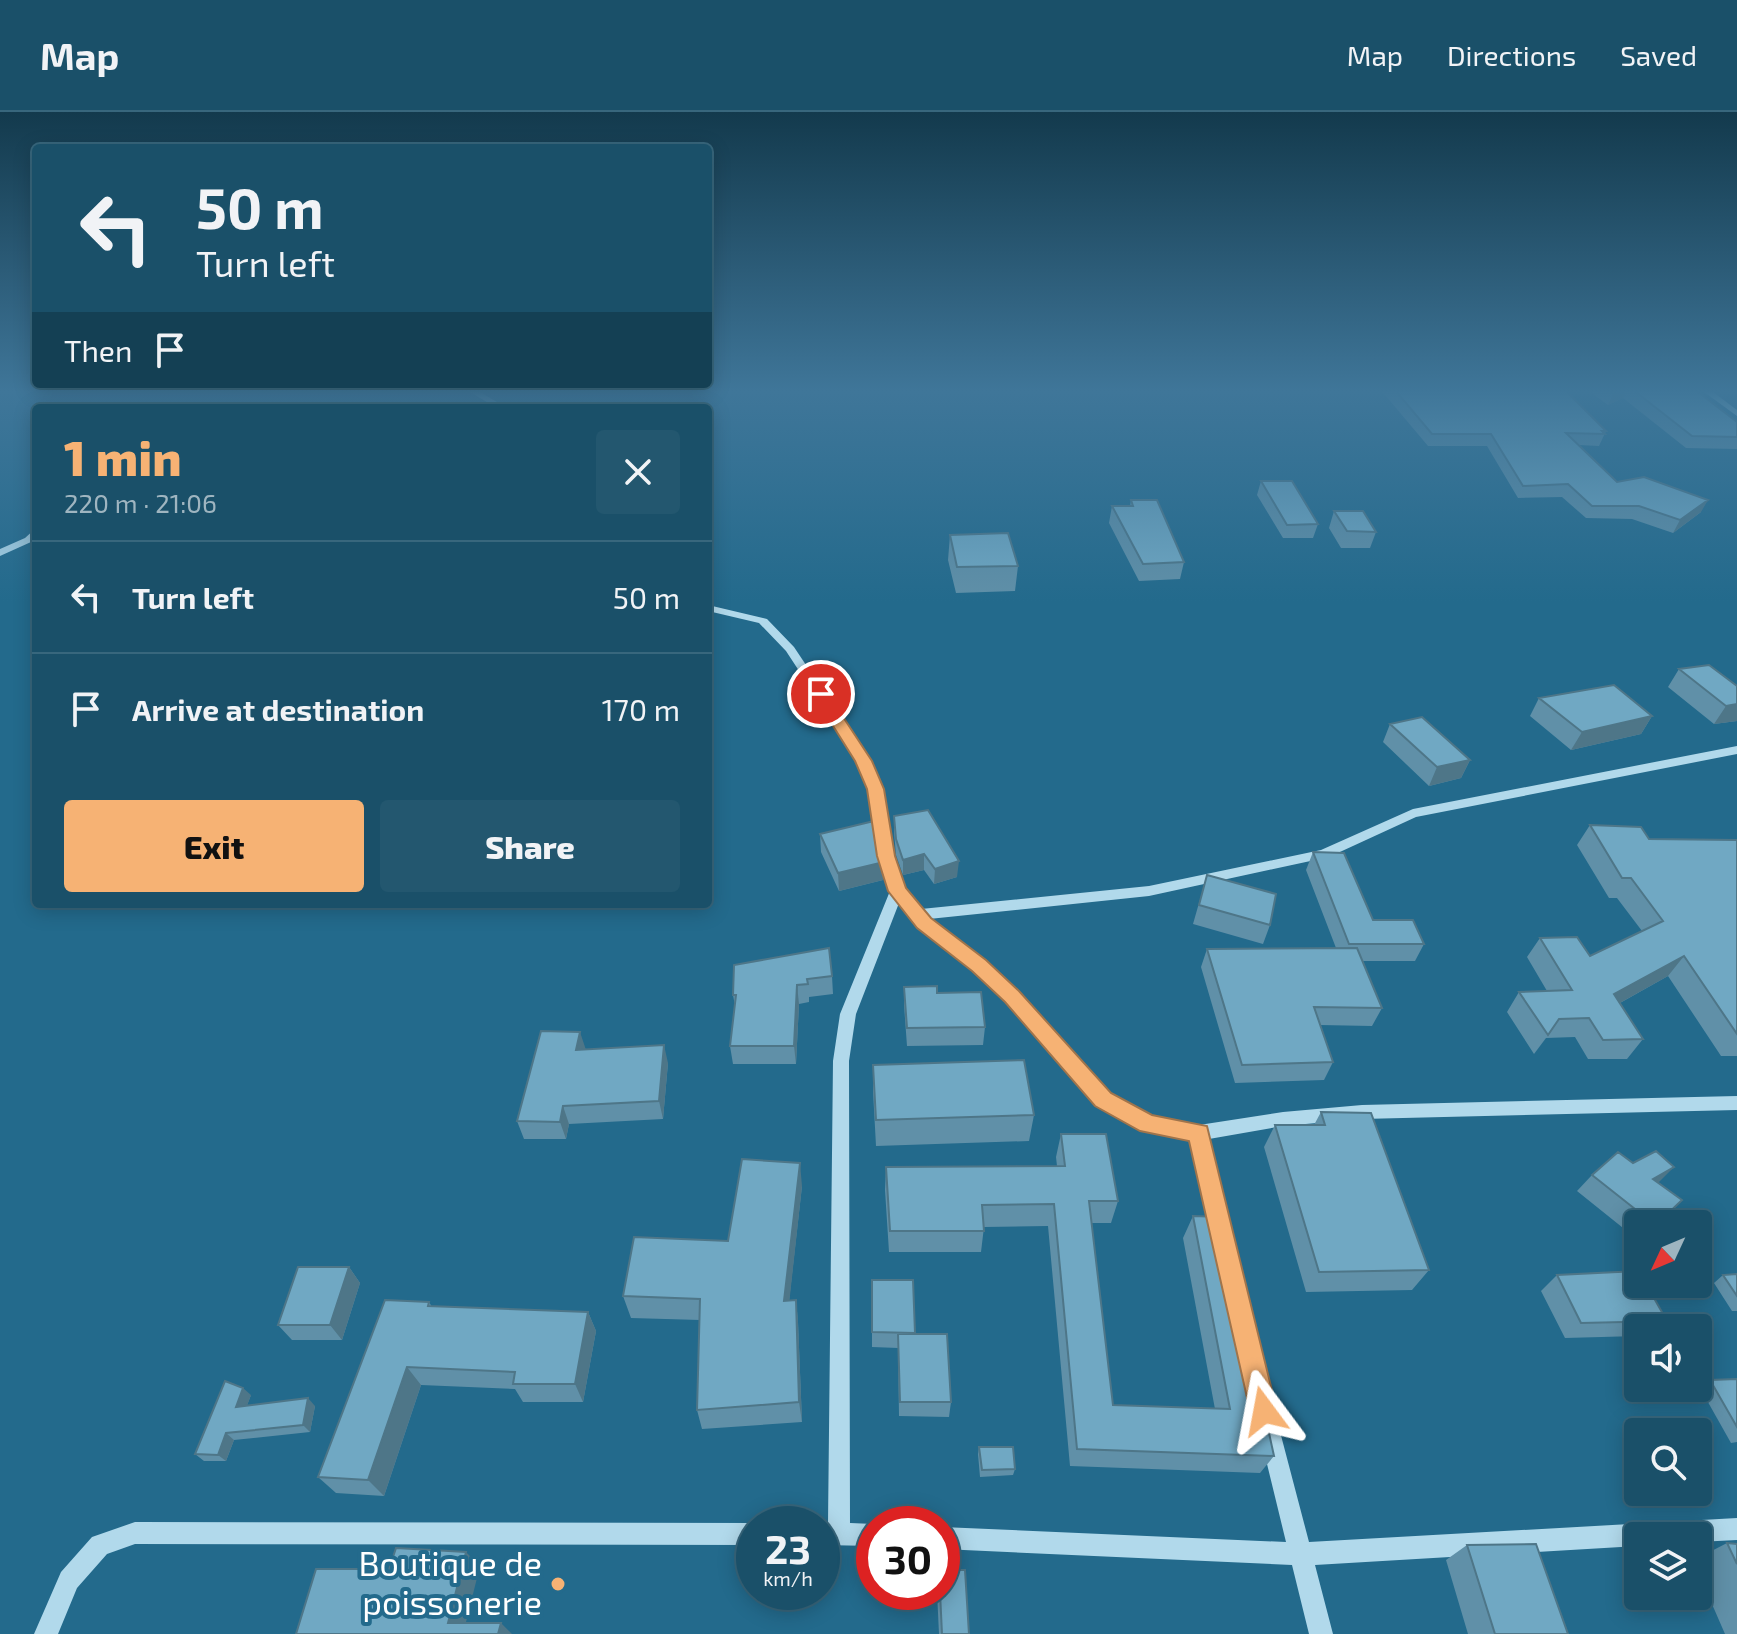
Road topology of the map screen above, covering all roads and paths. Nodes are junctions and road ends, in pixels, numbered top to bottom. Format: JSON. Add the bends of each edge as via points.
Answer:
{"nodes":[{"id":1,"x":32,"y":536,"type":"edge"},
{"id":2,"x":0,"y":553,"type":"edge"},
{"id":3,"x":712,"y":609,"type":"edge"},
{"id":4,"x":1737,"y":750,"type":"edge"},
{"id":5,"x":897,"y":891,"type":"junction"},
{"id":6,"x":917,"y":915,"type":"junction"},
{"id":7,"x":1737,"y":1103,"type":"edge"},
{"id":8,"x":1199,"y":1133,"type":"junction"},
{"id":9,"x":1228,"y":1256,"type":"edge"},
{"id":10,"x":1253,"y":1364,"type":"edge"},
{"id":11,"x":831,"y":1506,"type":"edge"},
{"id":12,"x":1737,"y":1529,"type":"edge"},
{"id":13,"x":736,"y":1534,"type":"edge"},
{"id":14,"x":960,"y":1539,"type":"edge"},
{"id":15,"x":1302,"y":1554,"type":"junction"},
{"id":16,"x":46,"y":1634,"type":"edge"},
{"id":17,"x":1321,"y":1634,"type":"edge"}],
"edges":[{"from":1,"to":2,"type":"street"},
{"from":3,"to":5,"type":"street","via":[[763,621],[779,634],[821,694],[864,761],[875,789]]},
{"from":4,"to":6,"type":"street","via":[[1413,813],[1324,854],[1149,891]]},
{"from":5,"to":6,"type":"street"},
{"from":5,"to":11,"type":"street","via":[[848,1014],[841,1061]]},
{"from":6,"to":8,"type":"street","via":[[1012,996],[1103,1099],[1148,1124]]},
{"from":7,"to":8,"type":"street","via":[[1362,1112]]},
{"from":8,"to":9,"type":"street"},
{"from":10,"to":15,"type":"street"},
{"from":12,"to":15,"type":"street"},
{"from":13,"to":16,"type":"street","via":[[135,1533],[100,1545],[69,1580]]},
{"from":14,"to":15,"type":"street"},
{"from":15,"to":17,"type":"street"}]}
